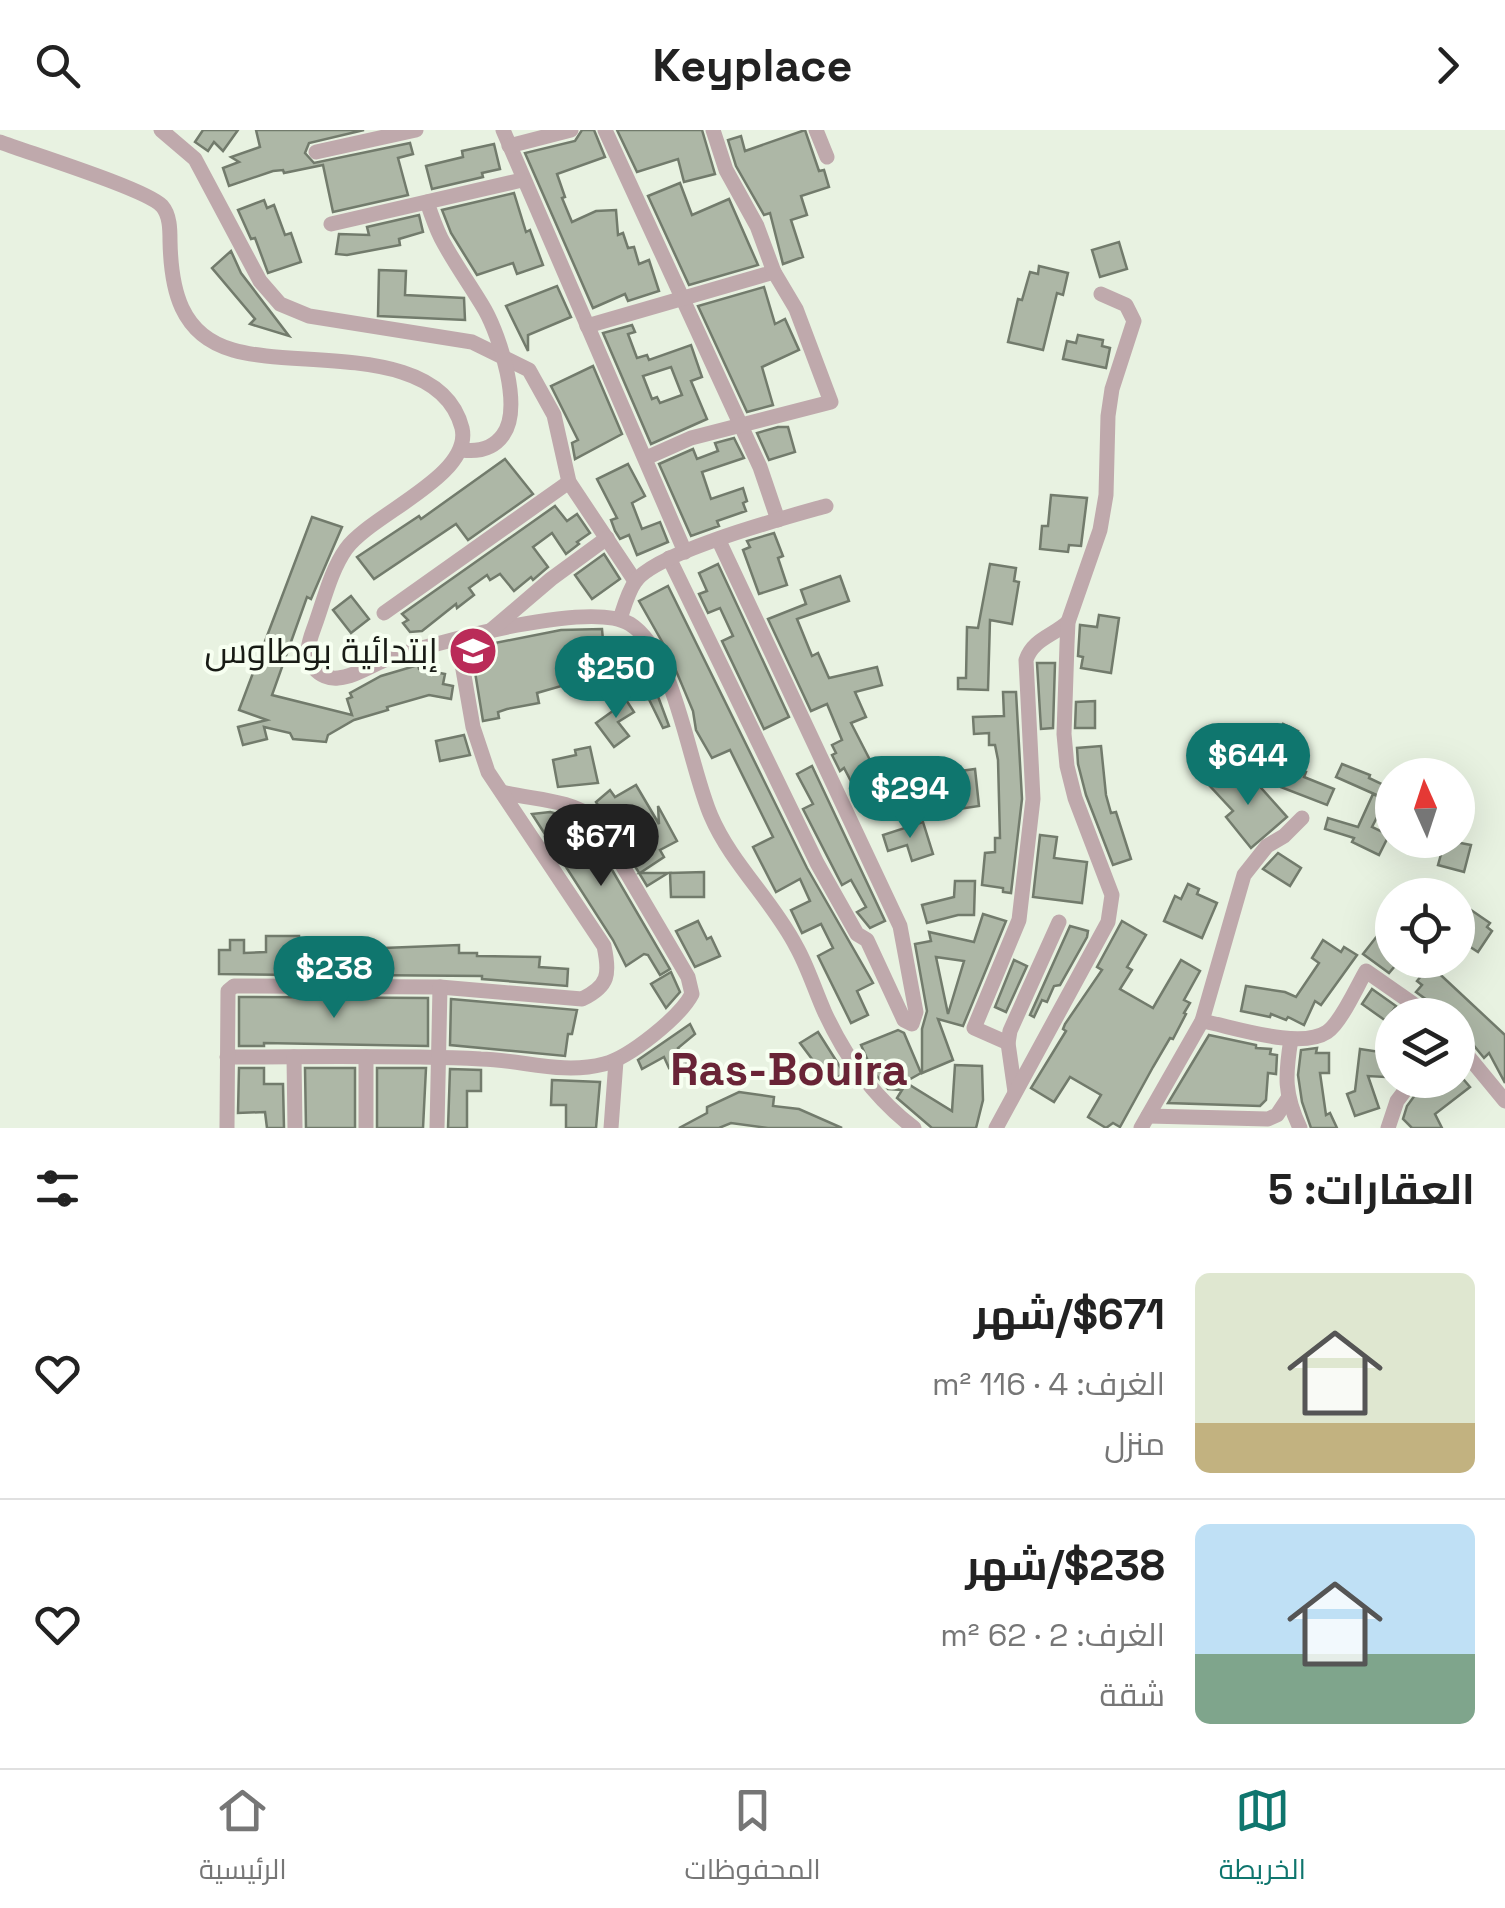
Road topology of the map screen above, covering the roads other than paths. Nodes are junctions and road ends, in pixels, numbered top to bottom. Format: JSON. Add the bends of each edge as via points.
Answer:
{"nodes":[{"id":1,"x":161,"y":130,"type":"edge"},
{"id":2,"x":416,"y":130,"type":"edge"},
{"id":3,"x":503,"y":130,"type":"edge"},
{"id":4,"x":571,"y":130,"type":"edge"},
{"id":5,"x":605,"y":130,"type":"edge"},
{"id":6,"x":713,"y":130,"type":"edge"},
{"id":7,"x":816,"y":130,"type":"edge"},
{"id":8,"x":0,"y":142,"type":"edge"},
{"id":9,"x":509,"y":146,"type":"junction"},
{"id":10,"x":316,"y":152,"type":"dead end"},
{"id":11,"x":827,"y":157,"type":"dead end"},
{"id":12,"x":522,"y":180,"type":"junction"},
{"id":13,"x":426,"y":202,"type":"junction"},
{"id":14,"x":331,"y":224,"type":"dead end"},
{"id":15,"x":774,"y":272,"type":"junction"},
{"id":16,"x":1101,"y":294,"type":"dead end"},
{"id":17,"x":680,"y":298,"type":"junction"},
{"id":18,"x":586,"y":326,"type":"junction"},
{"id":19,"x":502,"y":357,"type":"junction"},
{"id":20,"x":738,"y":426,"type":"junction"},
{"id":21,"x":487,"y":448,"type":"junction"},
{"id":22,"x":462,"y":450,"type":"junction"},
{"id":23,"x":646,"y":458,"type":"junction"},
{"id":24,"x":569,"y":482,"type":"junction"},
{"id":25,"x":425,"y":487,"type":"junction"},
{"id":26,"x":826,"y":506,"type":"dead end"},
{"id":27,"x":778,"y":520,"type":"junction"},
{"id":28,"x":607,"y":538,"type":"junction"},
{"id":29,"x":719,"y":541,"type":"junction"},
{"id":30,"x":685,"y":552,"type":"junction"},
{"id":31,"x":669,"y":558,"type":"junction"},
{"id":32,"x":636,"y":581,"type":"junction"},
{"id":33,"x":384,"y":613,"type":"dead end"},
{"id":34,"x":620,"y":618,"type":"junction"},
{"id":35,"x":1068,"y":622,"type":"junction"},
{"id":36,"x":487,"y":634,"type":"junction"},
{"id":37,"x":458,"y":641,"type":"junction"},
{"id":38,"x":502,"y":792,"type":"junction"},
{"id":39,"x":1302,"y":818,"type":"dead end"},
{"id":40,"x":1059,"y":922,"type":"dead end"},
{"id":41,"x":440,"y":987,"type":"junction"},
{"id":42,"x":1405,"y":998,"type":"edge"},
{"id":43,"x":1202,"y":1020,"type":"junction"},
{"id":44,"x":1291,"y":1039,"type":"junction"},
{"id":45,"x":1008,"y":1043,"type":"junction"},
{"id":46,"x":227,"y":1057,"type":"junction"},
{"id":47,"x":294,"y":1057,"type":"junction"},
{"id":48,"x":366,"y":1057,"type":"junction"},
{"id":49,"x":439,"y":1057,"type":"junction"},
{"id":50,"x":616,"y":1061,"type":"junction"},
{"id":51,"x":1475,"y":1065,"type":"edge"},
{"id":52,"x":1016,"y":1092,"type":"junction"},
{"id":53,"x":1398,"y":1098,"type":"edge"},
{"id":54,"x":1287,"y":1100,"type":"junction"},
{"id":55,"x":1505,"y":1101,"type":"edge"},
{"id":56,"x":1145,"y":1122,"type":"edge"},
{"id":57,"x":1216,"y":1124,"type":"edge"},
{"id":58,"x":227,"y":1128,"type":"edge"},
{"id":59,"x":296,"y":1128,"type":"edge"},
{"id":60,"x":366,"y":1128,"type":"edge"},
{"id":61,"x":436,"y":1128,"type":"edge"},
{"id":62,"x":611,"y":1128,"type":"edge"},
{"id":63,"x":914,"y":1128,"type":"edge"},
{"id":64,"x":996,"y":1128,"type":"edge"},
{"id":65,"x":1300,"y":1128,"type":"edge"},
{"id":66,"x":1389,"y":1128,"type":"edge"}],
"edges":[{"from":1,"to":19,"type":"street","via":[[195,159],[260,281],[280,304],[309,316],[472,342]]},
{"from":2,"to":10,"type":"street"},
{"from":3,"to":9,"type":"street"},
{"from":4,"to":9,"type":"street"},
{"from":5,"to":17,"type":"street"},
{"from":6,"to":15,"type":"street"},
{"from":7,"to":11,"type":"street"},
{"from":8,"to":22,"type":"street","via":[[162,206],[170,224],[177,300],[200,334],[233,350],[416,375],[452,409]]},
{"from":9,"to":12,"type":"street"},
{"from":12,"to":13,"type":"street"},
{"from":12,"to":18,"type":"street"},
{"from":13,"to":14,"type":"street"},
{"from":13,"to":19,"type":"street","via":[[487,314]]},
{"from":15,"to":17,"type":"street"},
{"from":15,"to":20,"type":"street","via":[[796,309],[831,402]]},
{"from":16,"to":35,"type":"street","via":[[1126,305],[1134,321],[1112,389],[1100,530]]},
{"from":17,"to":18,"type":"street"},
{"from":17,"to":20,"type":"street"},
{"from":18,"to":23,"type":"street"},
{"from":19,"to":21,"type":"street","via":[[512,408],[507,430]]},
{"from":19,"to":24,"type":"street","via":[[521,363],[542,386]]},
{"from":20,"to":23,"type":"street"},
{"from":20,"to":27,"type":"street"},
{"from":21,"to":22,"type":"street"},
{"from":21,"to":25,"type":"street"},
{"from":22,"to":25,"type":"street"},
{"from":23,"to":30,"type":"street"},
{"from":24,"to":28,"type":"street"},
{"from":24,"to":33,"type":"street"},
{"from":25,"to":37,"type":"street","via":[[344,551],[308,645],[309,659],[322,674],[342,678]]},
{"from":26,"to":27,"type":"street"},
{"from":27,"to":29,"type":"street"},
{"from":28,"to":32,"type":"street"},
{"from":28,"to":36,"type":"street"},
{"from":29,"to":30,"type":"street"},
{"from":29,"to":31,"type":"street","via":[[900,926],[913,1024],[904,1020],[867,940],[857,934],[817,863]]},
{"from":30,"to":31,"type":"street"},
{"from":31,"to":32,"type":"street"},
{"from":32,"to":34,"type":"street"},
{"from":34,"to":36,"type":"street","via":[[580,616]]},
{"from":34,"to":63,"type":"street","via":[[658,656],[714,822],[796,944],[845,1050],[866,1083]]},
{"from":35,"to":45,"type":"street","via":[[1036,643],[1026,660],[1033,799],[1019,920],[974,1028]]},
{"from":35,"to":52,"type":"street","via":[[1067,766],[1113,907]]},
{"from":36,"to":37,"type":"street"},
{"from":37,"to":38,"type":"street","via":[[480,752]]},
{"from":38,"to":41,"type":"street","via":[[604,946],[607,978],[582,999]]},
{"from":38,"to":50,"type":"street","via":[[568,805],[595,819],[688,977],[692,994],[684,1010]]},
{"from":39,"to":43,"type":"street","via":[[1244,875]]},
{"from":40,"to":45,"type":"street"},
{"from":41,"to":46,"type":"street","via":[[234,986],[228,991]]},
{"from":41,"to":49,"type":"street"},
{"from":42,"to":44,"type":"street","via":[[1366,971],[1331,1030]]},
{"from":43,"to":44,"type":"street"},
{"from":43,"to":56,"type":"street"},
{"from":44,"to":54,"type":"street"},
{"from":45,"to":52,"type":"street"},
{"from":46,"to":47,"type":"street"},
{"from":46,"to":58,"type":"street"},
{"from":47,"to":48,"type":"street"},
{"from":47,"to":59,"type":"street"},
{"from":48,"to":49,"type":"street"},
{"from":48,"to":60,"type":"street"},
{"from":49,"to":50,"type":"street","via":[[558,1069]]},
{"from":49,"to":61,"type":"street"},
{"from":50,"to":62,"type":"street"},
{"from":51,"to":55,"type":"street"},
{"from":52,"to":64,"type":"street"},
{"from":53,"to":66,"type":"street"},
{"from":54,"to":57,"type":"street","via":[[1268,1119]]},
{"from":54,"to":65,"type":"street"},
{"from":56,"to":57,"type":"street"}]}
